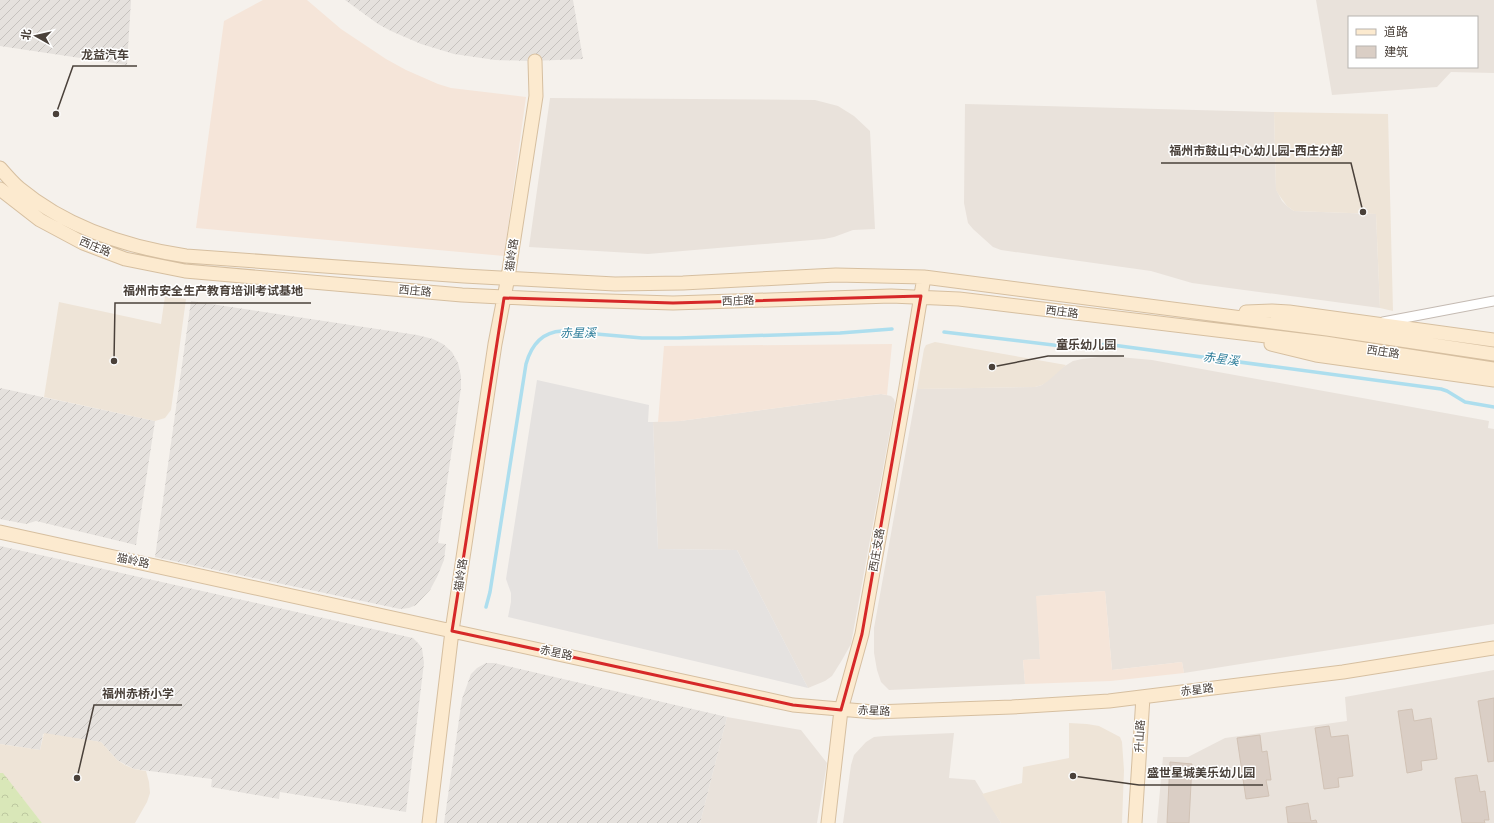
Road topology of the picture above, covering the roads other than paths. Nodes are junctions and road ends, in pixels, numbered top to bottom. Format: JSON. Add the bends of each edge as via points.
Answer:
{"nodes":[{"id":1,"x":535,"y":61,"type":"dead end"},
{"id":2,"x":0,"y":168,"type":"edge"},
{"id":3,"x":0,"y":189,"type":"edge"},
{"id":4,"x":508,"y":277,"type":"junction"},
{"id":5,"x":924,"y":277,"type":"junction"},
{"id":6,"x":921,"y":296,"type":"junction"},
{"id":7,"x":504,"y":298,"type":"junction"},
{"id":8,"x":1494,"y":301,"type":"edge"},
{"id":9,"x":1216,"y":314,"type":"junction"},
{"id":10,"x":1376,"y":323,"type":"junction"},
{"id":11,"x":1215,"y":331,"type":"junction"},
{"id":12,"x":1494,"y":340,"type":"edge"},
{"id":13,"x":1494,"y":354,"type":"edge"},
{"id":14,"x":1494,"y":369,"type":"edge"},
{"id":15,"x":1494,"y":380,"type":"edge"},
{"id":16,"x":0,"y":532,"type":"edge"},
{"id":17,"x":452,"y":631,"type":"junction"},
{"id":18,"x":1494,"y":648,"type":"edge"},
{"id":19,"x":1143,"y":697,"type":"junction"},
{"id":20,"x":841,"y":710,"type":"junction"},
{"id":21,"x":429,"y":823,"type":"edge"},
{"id":22,"x":828,"y":823,"type":"edge"},
{"id":23,"x":1136,"y":823,"type":"edge"}],
"edges":[{"from":1,"to":4,"type":"street","name":"猫岭路","via":[[536,96]]},
{"from":2,"to":4,"type":"street","name":"西庄路","via":[[29,196],[67,220],[94,233],[156,251],[214,259]]},
{"from":3,"to":7,"type":"street","name":"西庄路","via":[[40,220],[62,233],[93,247],[144,264],[223,275]]},
{"from":4,"to":5,"type":"street","name":"西庄路","via":[[630,284],[836,275]]},
{"from":4,"to":7,"type":"street","name":"猫岭路"},
{"from":5,"to":6,"type":"street","name":"西庄支路"},
{"from":5,"to":9,"type":"street","name":"西庄路"},
{"from":6,"to":7,"type":"street","name":"西庄路","via":[[673,303]]},
{"from":6,"to":11,"type":"street","name":"西庄路"},
{"from":6,"to":20,"type":"street","name":"西庄支路","via":[[862,634]]},
{"from":7,"to":17,"type":"street","name":"猫岭路"},
{"from":8,"to":10,"type":"street"},
{"from":9,"to":10,"type":"street","via":[[1278,311]]},
{"from":9,"to":13,"type":"street","name":"西庄路"},
{"from":10,"to":12,"type":"street"},
{"from":11,"to":14,"type":"street","name":"西庄路","via":[[1324,343]]},
{"from":11,"to":15,"type":"street","via":[[1316,355]]},
{"from":16,"to":17,"type":"street","name":"猫岭路"},
{"from":17,"to":20,"type":"street","name":"赤星路","via":[[793,705]]},
{"from":17,"to":21,"type":"street"},
{"from":18,"to":19,"type":"street","name":"赤星路","via":[[1343,672]]},
{"from":19,"to":20,"type":"street","name":"赤星路","via":[[901,712]]},
{"from":19,"to":23,"type":"street","name":"升山路"},
{"from":20,"to":22,"type":"street","name":"西庄支路"}]}
